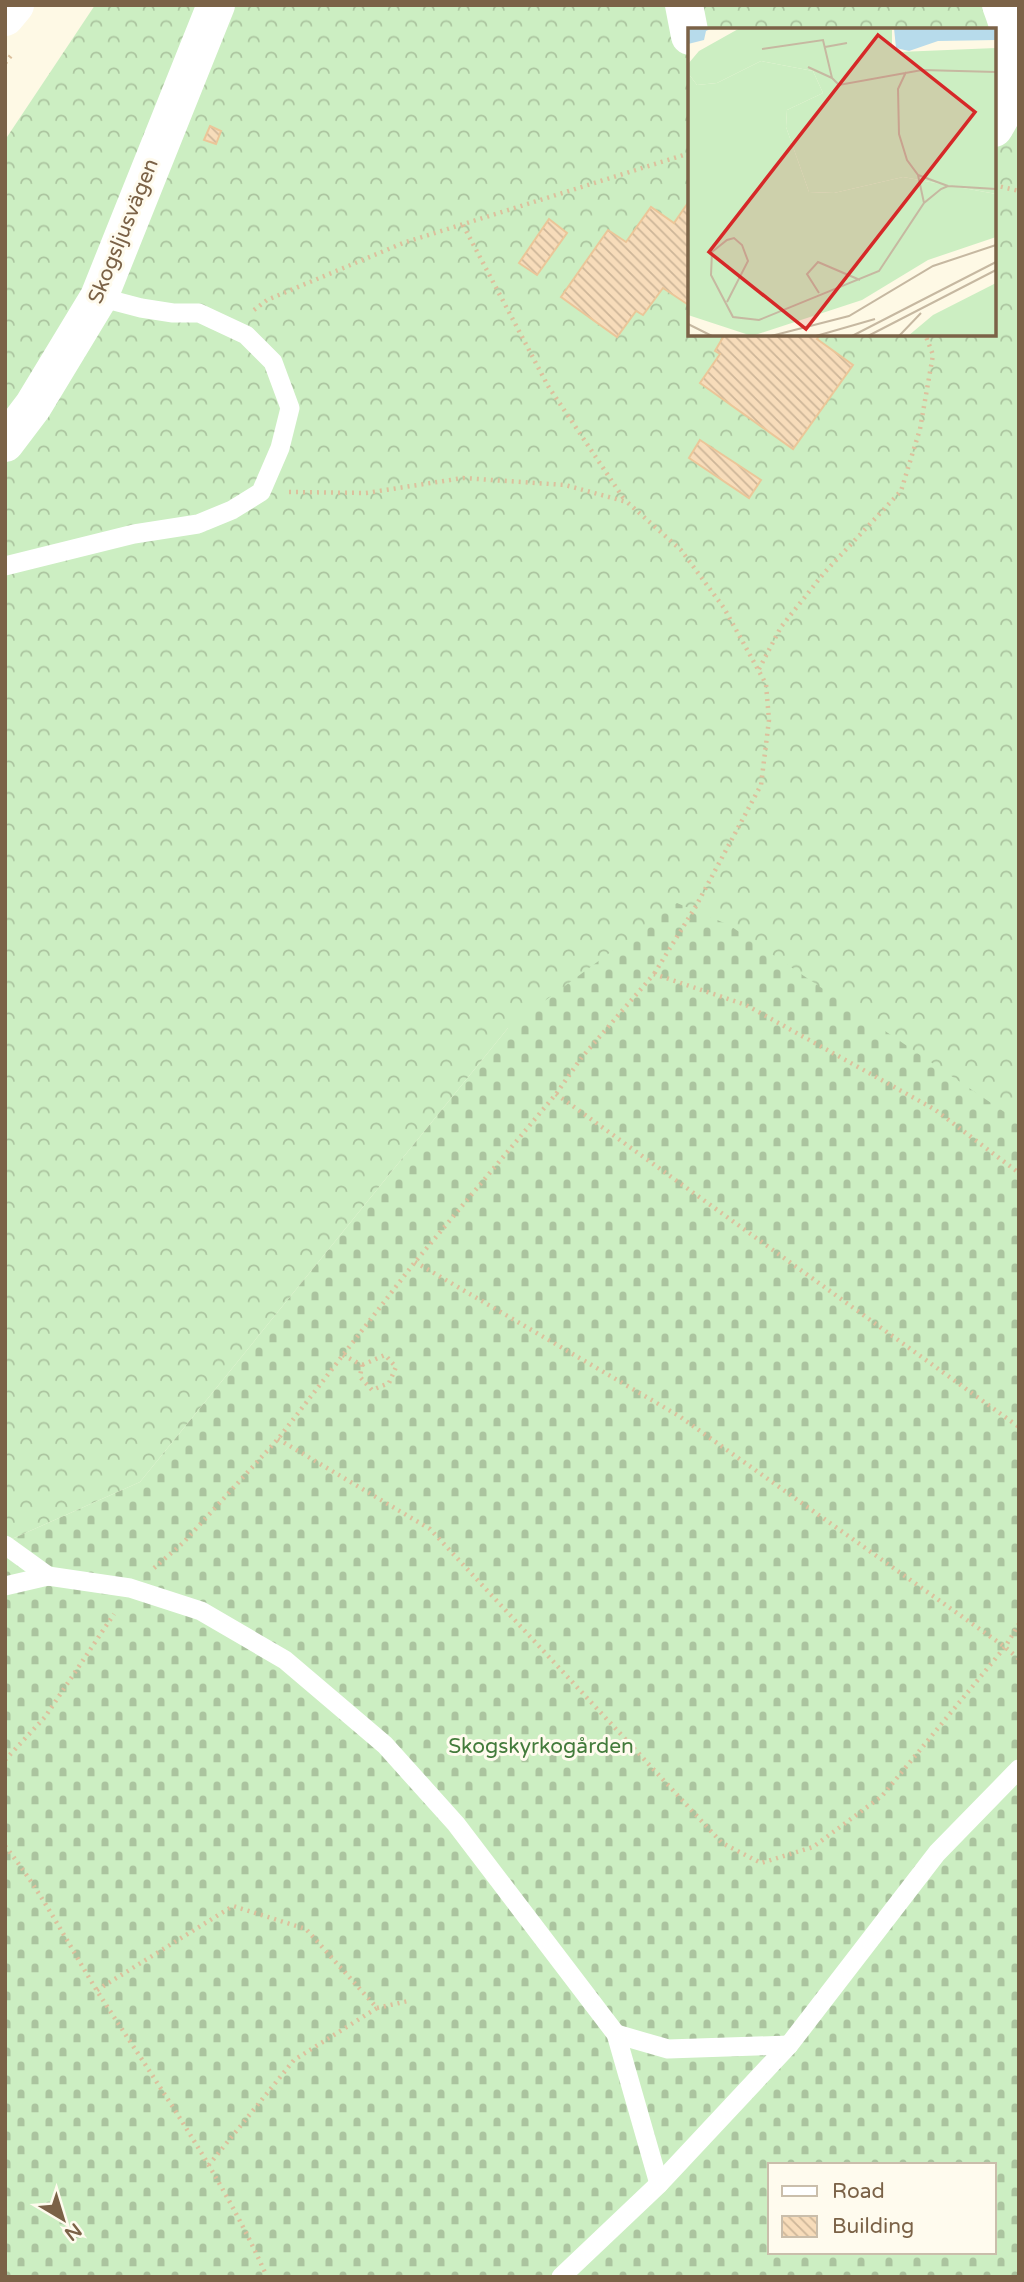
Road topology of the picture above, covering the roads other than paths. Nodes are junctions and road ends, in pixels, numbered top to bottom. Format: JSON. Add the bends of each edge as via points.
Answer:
{"nodes":[{"id":1,"x":15,"y":5,"type":"edge"},
{"id":2,"x":216,"y":5,"type":"edge"},
{"id":3,"x":684,"y":5,"type":"edge"},
{"id":4,"x":1001,"y":5,"type":"edge"},
{"id":5,"x":5,"y":17,"type":"edge"},
{"id":6,"x":688,"y":28,"type":"edge"},
{"id":7,"x":996,"y":124,"type":"edge"},
{"id":8,"x":99,"y":297,"type":"junction"},
{"id":9,"x":5,"y":443,"type":"edge"},
{"id":10,"x":5,"y":566,"type":"edge"},
{"id":11,"x":5,"y":1545,"type":"edge"},
{"id":12,"x":48,"y":1576,"type":"junction"},
{"id":13,"x":5,"y":1587,"type":"edge"},
{"id":14,"x":1019,"y":1769,"type":"edge"},
{"id":15,"x":616,"y":2034,"type":"junction"},
{"id":16,"x":789,"y":2045,"type":"junction"},
{"id":17,"x":659,"y":2184,"type":"junction"},
{"id":18,"x":561,"y":2277,"type":"edge"}],
"edges":[{"from":1,"to":5,"type":"street"},
{"from":2,"to":8,"type":"street","name":"Skogsljusvägen"},
{"from":3,"to":6,"type":"street"},
{"from":4,"to":7,"type":"street","via":[[1015,59],[1012,92]]},
{"from":8,"to":9,"type":"street","name":"Skogsljusvägen","via":[[33,406]]},
{"from":8,"to":10,"type":"lane","via":[[151,309],[199,313],[246,335],[273,362],[290,408],[280,448],[261,492],[198,524],[134,534]]},
{"from":11,"to":12,"type":"lane"},
{"from":12,"to":13,"type":"lane"},
{"from":12,"to":15,"type":"lane","via":[[130,1588],[201,1611],[285,1660],[385,1745],[456,1824]]},
{"from":14,"to":16,"type":"lane","via":[[937,1853]]},
{"from":15,"to":16,"type":"lane","via":[[668,2049]]},
{"from":15,"to":17,"type":"lane"},
{"from":16,"to":17,"type":"lane"},
{"from":17,"to":18,"type":"lane"}]}
